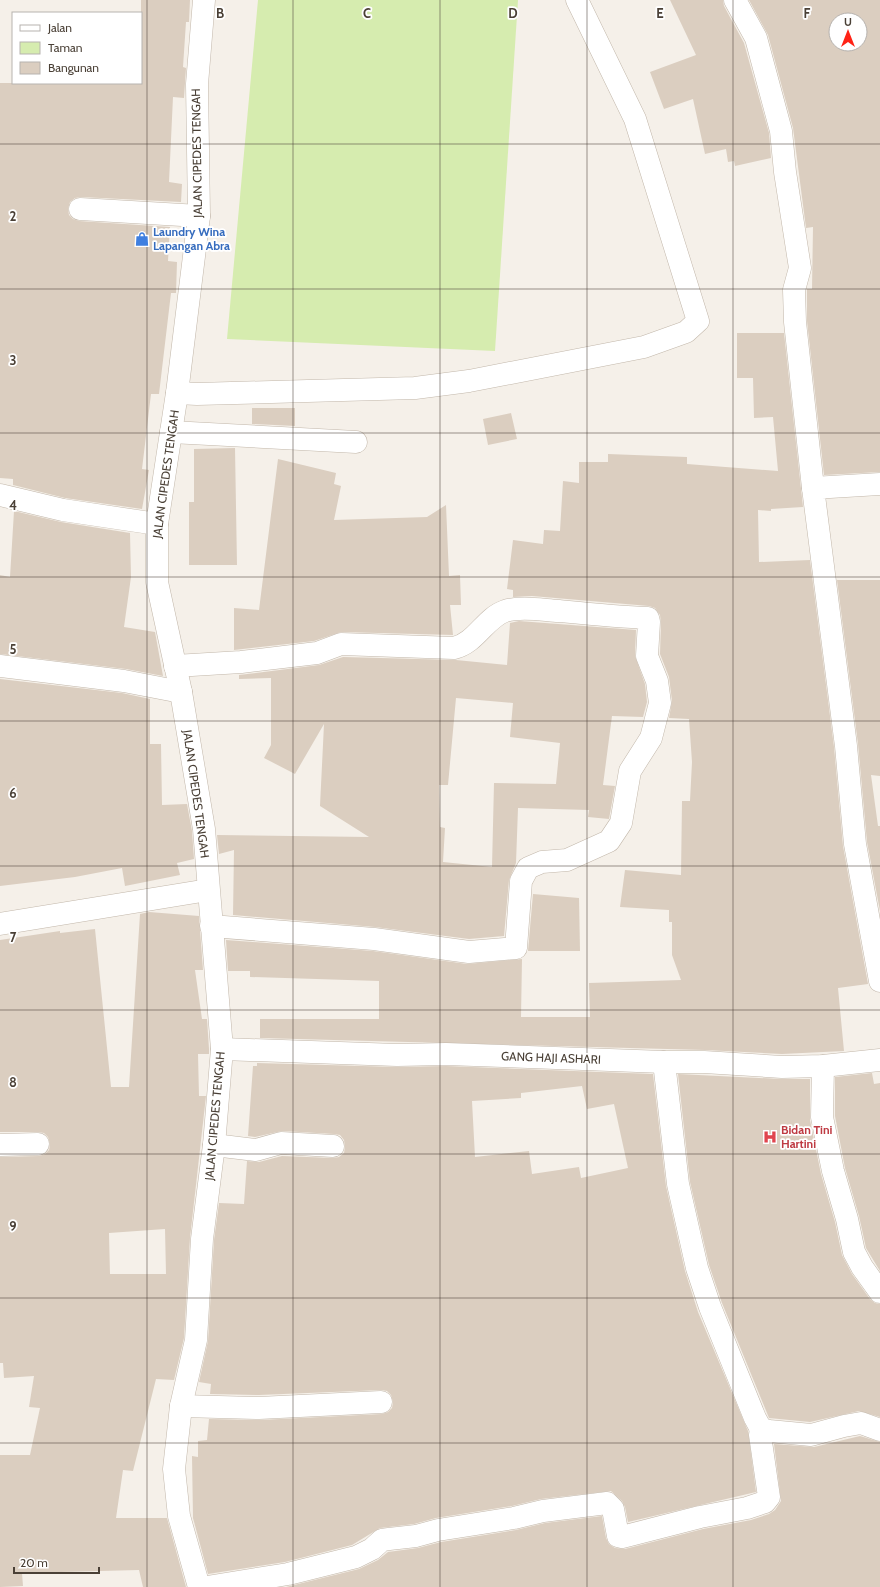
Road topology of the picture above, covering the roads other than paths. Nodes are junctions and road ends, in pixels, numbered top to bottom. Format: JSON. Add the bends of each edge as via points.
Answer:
{"nodes":[{"id":1,"x":204,"y":0,"type":"edge"},
{"id":2,"x":577,"y":0,"type":"edge"},
{"id":3,"x":735,"y":0,"type":"edge"},
{"id":4,"x":80,"y":209,"type":"dead end"},
{"id":5,"x":199,"y":216,"type":"junction"},
{"id":6,"x":177,"y":393,"type":"junction"},
{"id":7,"x":171,"y":432,"type":"junction"},
{"id":8,"x":356,"y":442,"type":"dead end"},
{"id":9,"x":880,"y":484,"type":"edge"},
{"id":10,"x":813,"y":488,"type":"junction"},
{"id":11,"x":0,"y":495,"type":"edge"},
{"id":12,"x":157,"y":524,"type":"junction"},
{"id":13,"x":0,"y":666,"type":"edge"},
{"id":14,"x":175,"y":666,"type":"junction"},
{"id":15,"x":181,"y":692,"type":"junction"},
{"id":16,"x":208,"y":890,"type":"junction"},
{"id":17,"x":0,"y":924,"type":"edge"},
{"id":18,"x":211,"y":926,"type":"junction"},
{"id":19,"x":880,"y":981,"type":"edge"},
{"id":20,"x":222,"y":1049,"type":"junction"},
{"id":21,"x":880,"y":1060,"type":"edge"},
{"id":22,"x":664,"y":1062,"type":"junction"},
{"id":23,"x":823,"y":1066,"type":"junction"},
{"id":24,"x":38,"y":1144,"type":"dead end"},
{"id":25,"x":0,"y":1145,"type":"edge"},
{"id":26,"x":214,"y":1145,"type":"junction"},
{"id":27,"x":333,"y":1146,"type":"dead end"},
{"id":28,"x":871,"y":1265,"type":"edge"},
{"id":29,"x":880,"y":1292,"type":"edge"},
{"id":30,"x":381,"y":1402,"type":"dead end"},
{"id":31,"x":180,"y":1406,"type":"junction"},
{"id":32,"x":761,"y":1429,"type":"junction"},
{"id":33,"x":880,"y":1430,"type":"edge"},
{"id":34,"x":200,"y":1587,"type":"edge"},
{"id":35,"x":207,"y":1587,"type":"edge"}],
"edges":[{"from":1,"to":5,"type":"street","name":"JALAN CIPEDES TENGAH","via":[[196,84]]},
{"from":2,"to":6,"type":"street","via":[[635,119],[698,321],[686,332],[644,347],[469,381],[423,387]]},
{"from":3,"to":10,"type":"street","via":[[756,38],[781,131],[800,268],[794,290],[795,322]]},
{"from":4,"to":5,"type":"street"},
{"from":5,"to":6,"type":"street","name":"JALAN CIPEDES TENGAH"},
{"from":6,"to":7,"type":"street","name":"JALAN CIPEDES TENGAH"},
{"from":7,"to":8,"type":"street"},
{"from":7,"to":12,"type":"street","name":"JALAN CIPEDES TENGAH"},
{"from":9,"to":10,"type":"street"},
{"from":10,"to":19,"type":"street","via":[[845,738],[855,844]]},
{"from":11,"to":12,"type":"street","via":[[63,510]]},
{"from":12,"to":14,"type":"street","name":"JALAN CIPEDES TENGAH","via":[[156,582]]},
{"from":13,"to":15,"type":"street","via":[[124,681]]},
{"from":14,"to":15,"type":"street","name":"JALAN CIPEDES TENGAH"},
{"from":14,"to":18,"type":"street","via":[[241,662],[317,653],[341,644],[454,648],[483,630],[496,615],[506,611],[537,609],[648,618],[649,622],[647,656],[655,671],[660,703],[651,738],[630,771],[621,823],[609,841],[567,860],[542,862],[528,868],[521,881],[516,948],[469,952],[374,938]]},
{"from":15,"to":16,"type":"street","name":"JALAN CIPEDES TENGAH","via":[[204,829]]},
{"from":16,"to":17,"type":"street"},
{"from":16,"to":18,"type":"street","name":"JALAN CIPEDES TENGAH"},
{"from":18,"to":20,"type":"street","name":"JALAN CIPEDES TENGAH"},
{"from":20,"to":22,"type":"street","name":"GANG HAJI ASHARI"},
{"from":20,"to":26,"type":"street","name":"JALAN CIPEDES TENGAH"},
{"from":21,"to":23,"type":"street","name":"GANG HAJI ASHARI"},
{"from":22,"to":23,"type":"street","name":"GANG HAJI ASHARI","via":[[782,1067]]},
{"from":22,"to":32,"type":"street","via":[[678,1184],[697,1268],[710,1307]]},
{"from":23,"to":28,"type":"street","via":[[822,1117],[833,1171],[854,1252]]},
{"from":24,"to":25,"type":"street"},
{"from":26,"to":27,"type":"street","via":[[256,1150],[281,1143]]},
{"from":26,"to":31,"type":"street","name":"JALAN CIPEDES TENGAH","via":[[202,1239],[196,1340]]},
{"from":28,"to":29,"type":"street"},
{"from":30,"to":31,"type":"street","via":[[259,1408]]},
{"from":31,"to":34,"type":"street","name":"JALAN CIPEDES TENGAH","via":[[174,1469],[179,1516]]},
{"from":32,"to":33,"type":"street","via":[[811,1435],[861,1423]]},
{"from":32,"to":35,"type":"street","via":[[769,1497],[765,1502],[747,1508],[622,1537],[618,1536],[613,1510],[607,1503],[544,1511],[416,1536],[382,1540],[372,1549],[356,1557],[288,1574]]}]}
